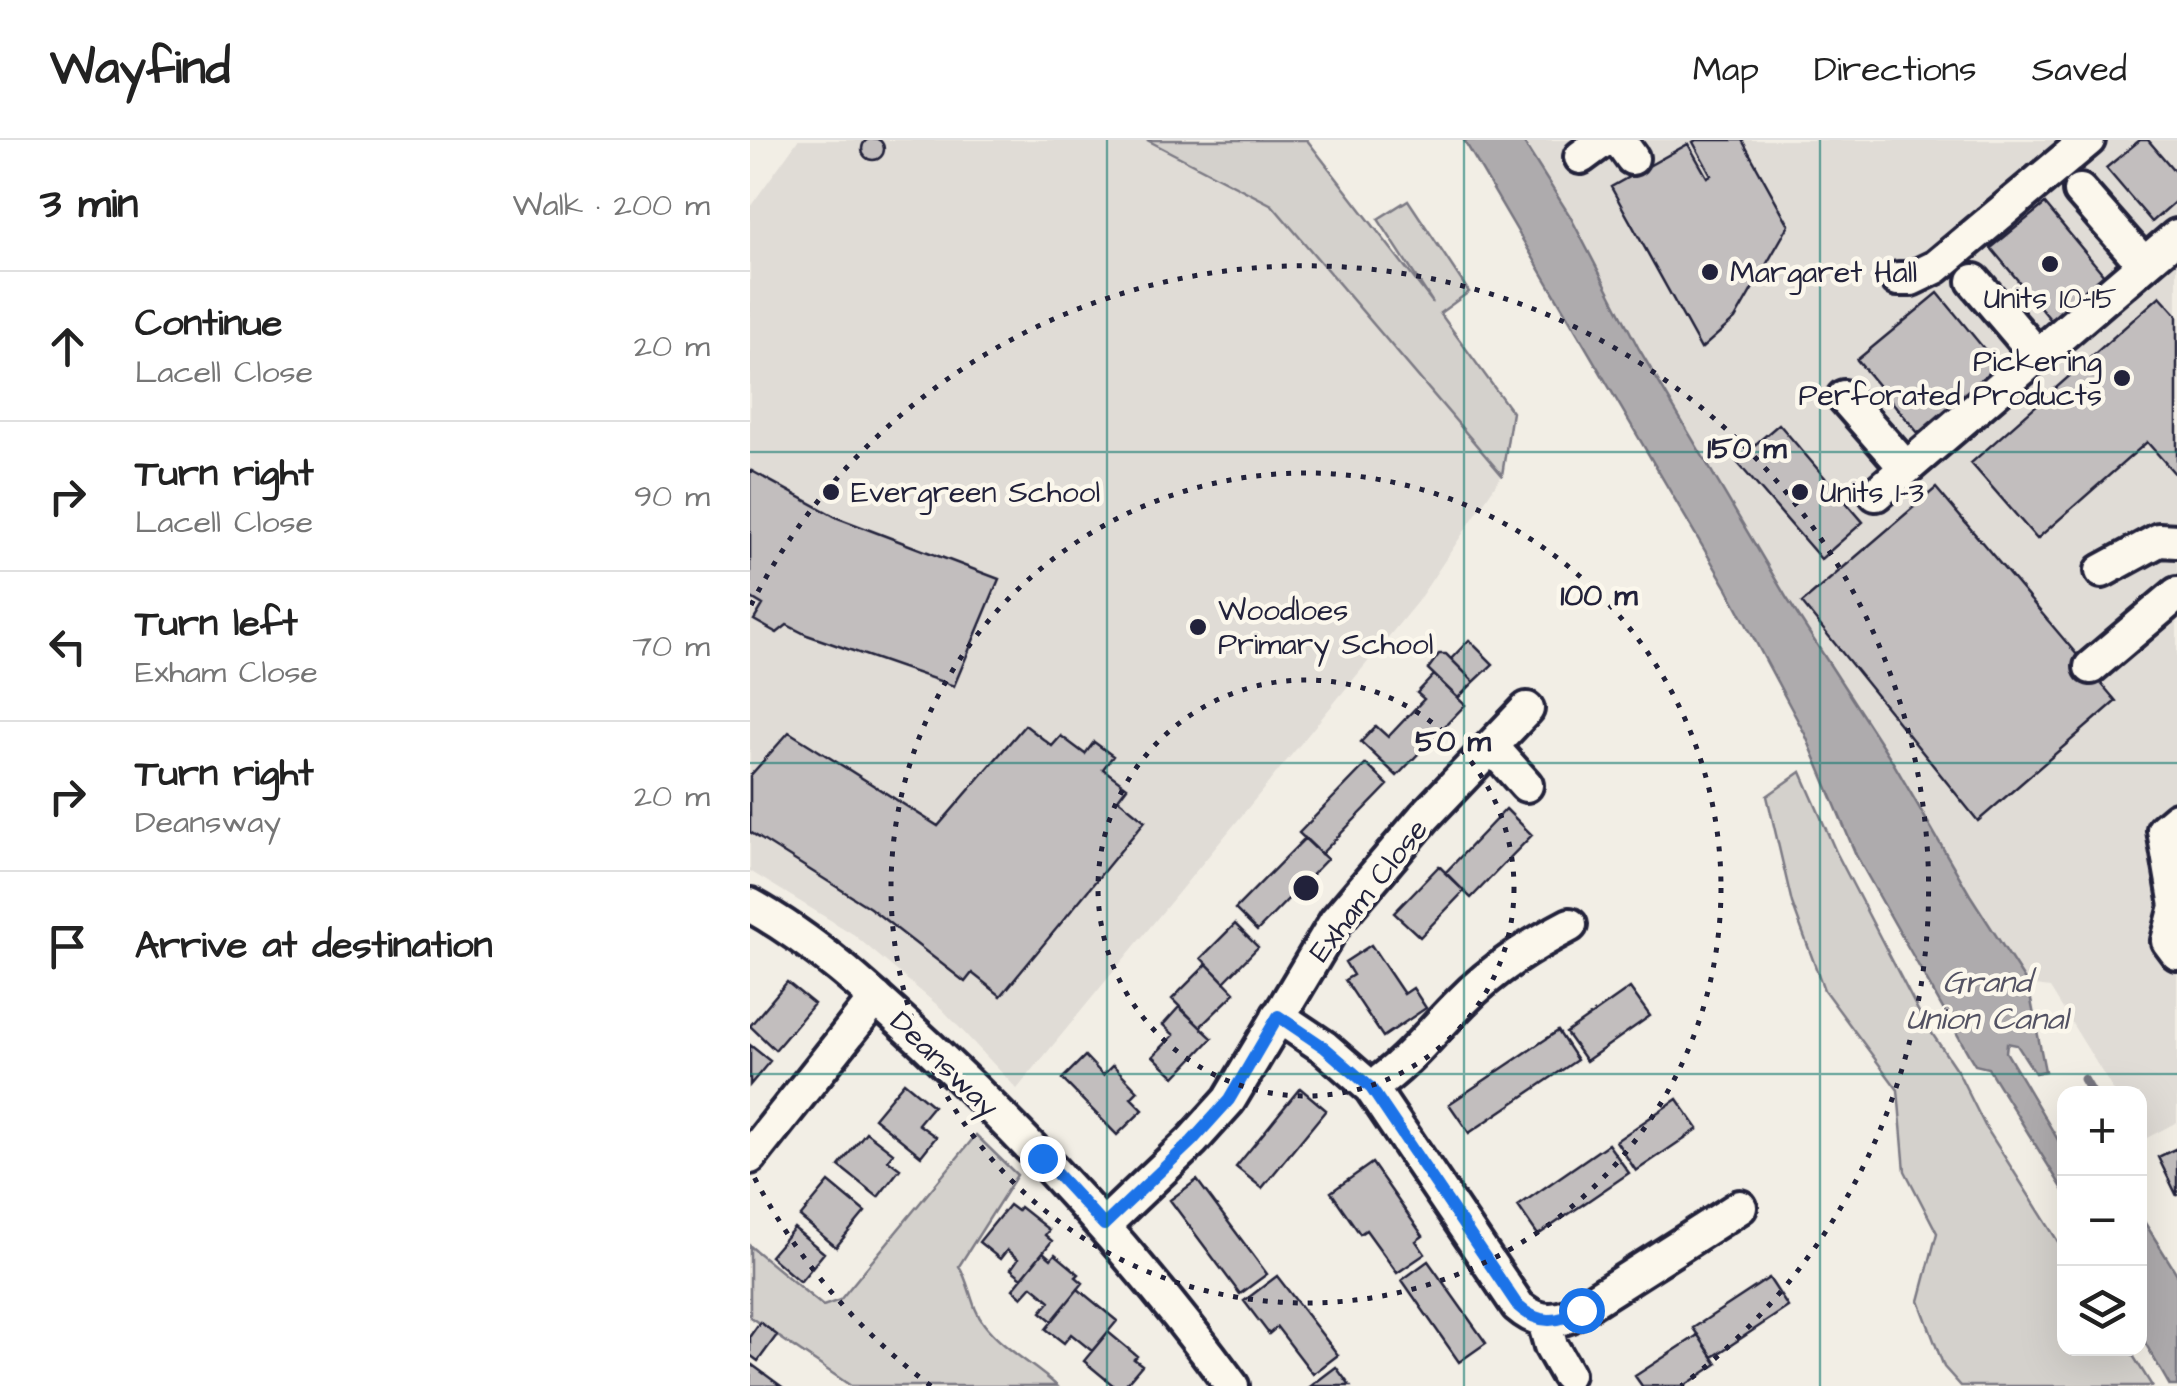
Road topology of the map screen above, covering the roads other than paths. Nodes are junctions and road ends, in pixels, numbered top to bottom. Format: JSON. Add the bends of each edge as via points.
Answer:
{"nodes":[{"id":1,"x":2088,"y":140,"type":"edge"},
{"id":2,"x":2080,"y":191,"type":"dead end"},
{"id":3,"x":2177,"y":236,"type":"edge"},
{"id":4,"x":2144,"y":264,"type":"junction"},
{"id":5,"x":1898,"y":279,"type":"dead end"},
{"id":6,"x":1974,"y":282,"type":"dead end"},
{"id":7,"x":2038,"y":356,"type":"junction"},
{"id":8,"x":1844,"y":397,"type":"dead end"},
{"id":9,"x":1906,"y":468,"type":"junction"},
{"id":10,"x":1876,"y":494,"type":"dead end"},
{"id":11,"x":2177,"y":541,"type":"edge"},
{"id":12,"x":2102,"y":570,"type":"dead end"},
{"id":13,"x":2177,"y":594,"type":"edge"},
{"id":14,"x":2091,"y":666,"type":"dead end"},
{"id":15,"x":1527,"y":709,"type":"dead end"},
{"id":16,"x":1492,"y":748,"type":"junction"},
{"id":17,"x":1526,"y":784,"type":"dead end"},
{"id":18,"x":2177,"y":819,"type":"edge"},
{"id":19,"x":750,"y":904,"type":"edge"},
{"id":20,"x":1570,"y":925,"type":"dead end"},
{"id":21,"x":2177,"y":953,"type":"edge"},
{"id":22,"x":876,"y":998,"type":"junction"},
{"id":23,"x":1278,"y":1016,"type":"junction"},
{"id":24,"x":1371,"y":1088,"type":"junction"},
{"id":25,"x":750,"y":1158,"type":"edge"},
{"id":26,"x":1740,"y":1207,"type":"dead end"},
{"id":27,"x":1104,"y":1225,"type":"junction"},
{"id":28,"x":1544,"y":1320,"type":"junction"},
{"id":29,"x":1567,"y":1374,"type":"dead end"},
{"id":30,"x":1232,"y":1386,"type":"edge"}],
"edges":[{"from":1,"to":5,"type":"street","via":[[1936,267]]},
{"from":2,"to":4,"type":"street"},
{"from":3,"to":4,"type":"street"},
{"from":4,"to":7,"type":"street"},
{"from":6,"to":7,"type":"street"},
{"from":7,"to":9,"type":"street"},
{"from":8,"to":9,"type":"street"},
{"from":9,"to":10,"type":"street"},
{"from":11,"to":12,"type":"street","via":[[2159,540]]},
{"from":13,"to":14,"type":"street"},
{"from":15,"to":16,"type":"street","name":"Exham Close"},
{"from":16,"to":17,"type":"street"},
{"from":16,"to":23,"type":"street","name":"Exham Close","via":[[1336,921]]},
{"from":18,"to":21,"type":"street","via":[[2164,830],[2177,906],[2168,941]]},
{"from":19,"to":22,"type":"street","name":"Deansway","via":[[815,946]]},
{"from":20,"to":24,"type":"street","via":[[1506,962],[1401,1068]]},
{"from":22,"to":25,"type":"street"},
{"from":22,"to":27,"type":"street","name":"Deansway"},
{"from":23,"to":24,"type":"street"},
{"from":23,"to":27,"type":"street","name":"Exham Close","via":[[1229,1100]]},
{"from":24,"to":28,"type":"street","via":[[1518,1306]]},
{"from":26,"to":28,"type":"street","via":[[1581,1310]]},
{"from":27,"to":30,"type":"street","name":"Deansway"},
{"from":28,"to":29,"type":"street"}]}
